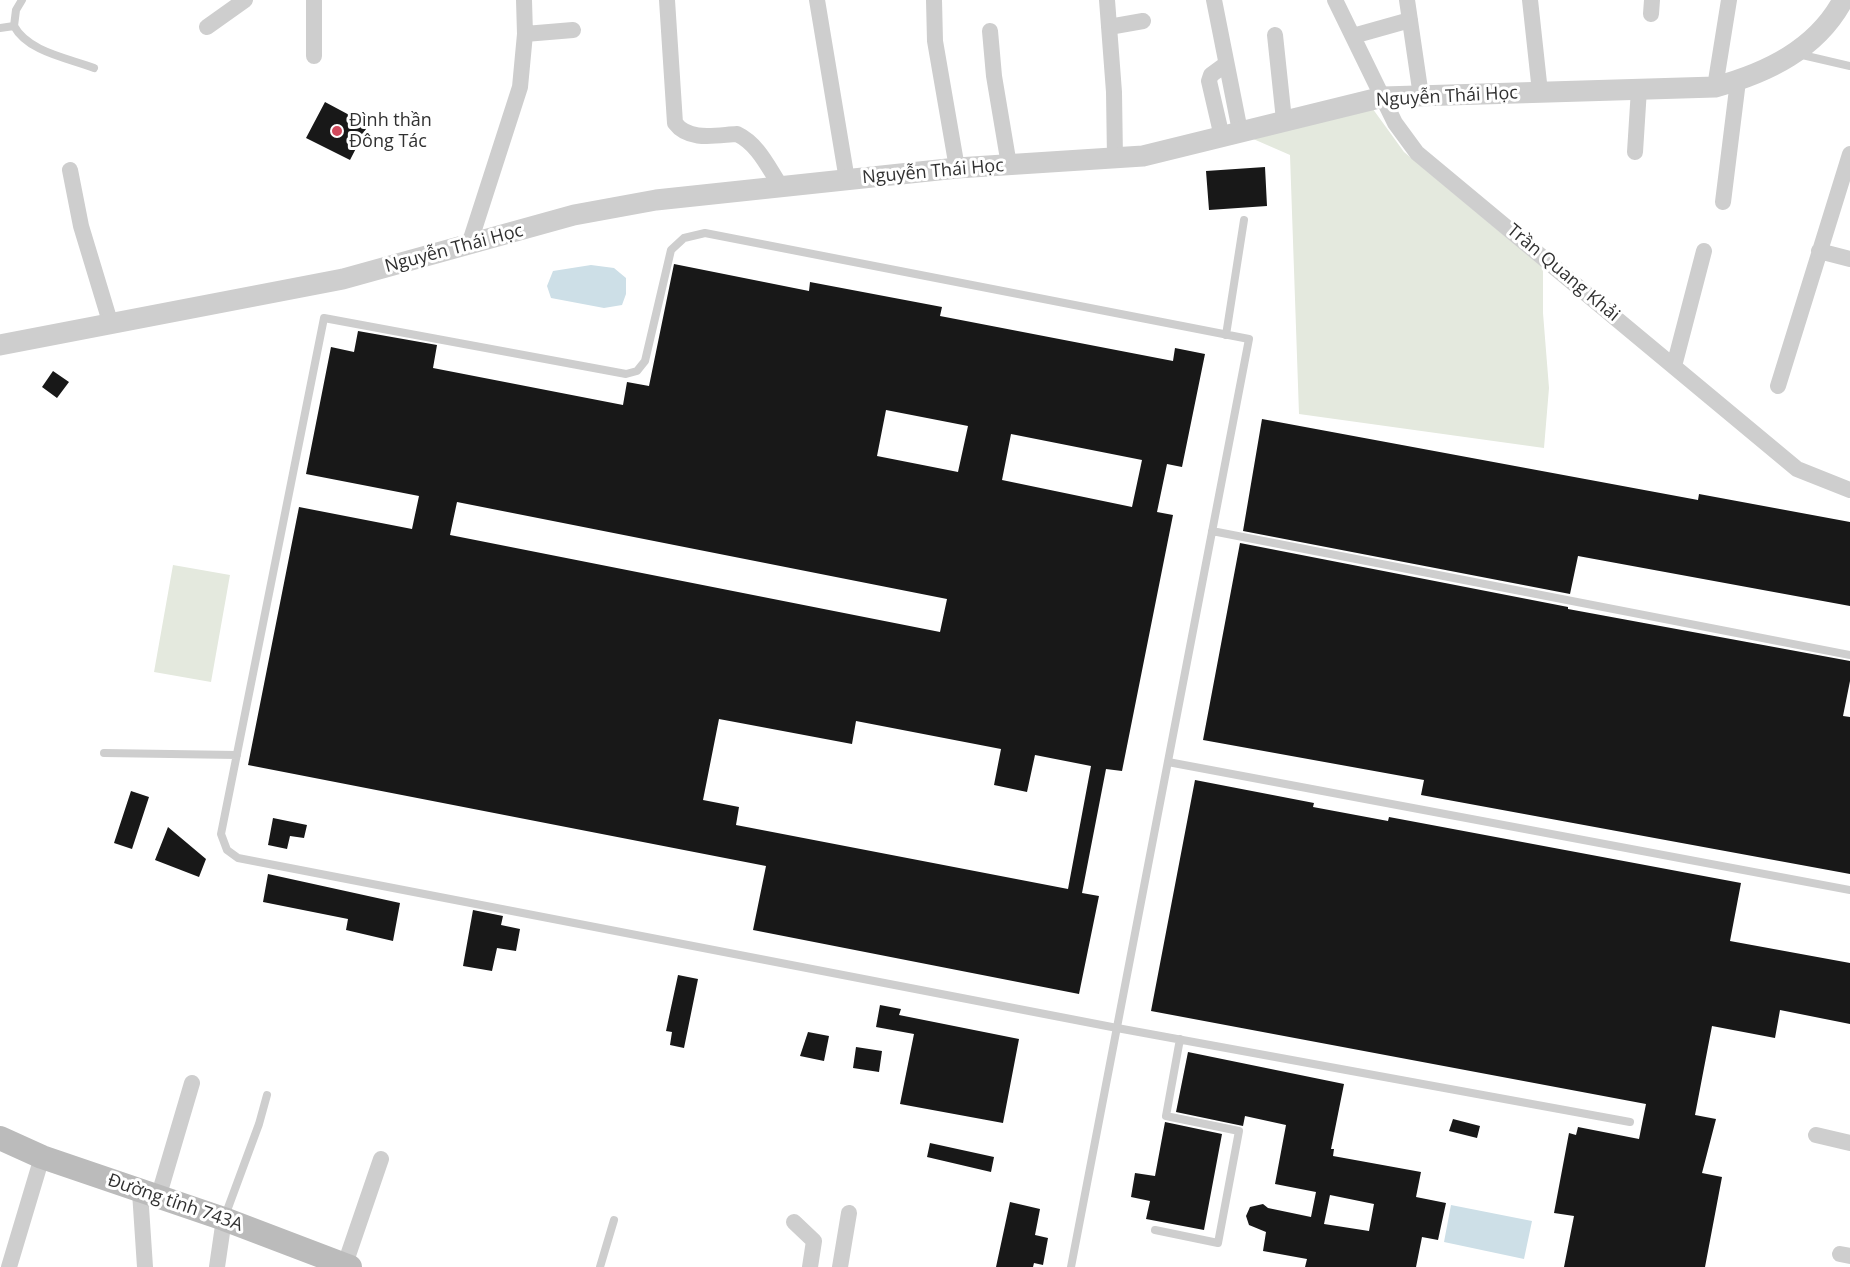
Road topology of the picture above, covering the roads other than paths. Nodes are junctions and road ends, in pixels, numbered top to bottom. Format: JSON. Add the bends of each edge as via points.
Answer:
{"nodes":[{"id":1,"x":22,"y":0,"type":"edge"},
{"id":2,"x":244,"y":0,"type":"edge"},
{"id":3,"x":314,"y":0,"type":"edge"},
{"id":4,"x":524,"y":0,"type":"edge"},
{"id":5,"x":667,"y":0,"type":"edge"},
{"id":6,"x":817,"y":0,"type":"edge"},
{"id":7,"x":934,"y":0,"type":"edge"},
{"id":8,"x":1107,"y":0,"type":"edge"},
{"id":9,"x":1214,"y":0,"type":"edge"},
{"id":10,"x":1335,"y":0,"type":"edge"},
{"id":11,"x":1407,"y":0,"type":"edge"},
{"id":12,"x":1530,"y":0,"type":"edge"},
{"id":13,"x":1730,"y":0,"type":"edge"},
{"id":14,"x":1843,"y":0,"type":"edge"},
{"id":15,"x":1410,"y":20,"type":"junction"},
{"id":16,"x":1143,"y":21,"type":"dead end"},
{"id":17,"x":14,"y":26,"type":"junction"},
{"id":18,"x":207,"y":27,"type":"dead end"},
{"id":19,"x":1109,"y":27,"type":"junction"},
{"id":20,"x":0,"y":28,"type":"edge"},
{"id":21,"x":573,"y":30,"type":"dead end"},
{"id":22,"x":990,"y":31,"type":"dead end"},
{"id":23,"x":525,"y":34,"type":"junction"},
{"id":24,"x":1275,"y":35,"type":"dead end"},
{"id":25,"x":1353,"y":36,"type":"junction"},
{"id":26,"x":1795,"y":53,"type":"junction"},
{"id":27,"x":314,"y":56,"type":"dead end"},
{"id":28,"x":1850,"y":66,"type":"edge"},
{"id":29,"x":94,"y":68,"type":"dead end"},
{"id":30,"x":1738,"y":81,"type":"junction"},
{"id":31,"x":1715,"y":87,"type":"junction"},
{"id":32,"x":1639,"y":89,"type":"junction"},
{"id":33,"x":1540,"y":92,"type":"junction"},
{"id":34,"x":1421,"y":96,"type":"junction"},
{"id":35,"x":1383,"y":97,"type":"junction"},
{"id":36,"x":1284,"y":120,"type":"junction"},
{"id":37,"x":1231,"y":134,"type":"junction"},
{"id":38,"x":1635,"y":152,"type":"dead end"},
{"id":39,"x":1850,"y":154,"type":"edge"},
{"id":40,"x":1115,"y":159,"type":"junction"},
{"id":41,"x":1009,"y":165,"type":"junction"},
{"id":42,"x":957,"y":168,"type":"junction"},
{"id":43,"x":70,"y":170,"type":"dead end"},
{"id":44,"x":1847,"y":176,"type":"edge"},
{"id":45,"x":847,"y":180,"type":"junction"},
{"id":46,"x":780,"y":185,"type":"junction"},
{"id":47,"x":1723,"y":202,"type":"dead end"},
{"id":48,"x":1244,"y":220,"type":"dead end"},
{"id":49,"x":469,"y":245,"type":"junction"},
{"id":50,"x":1704,"y":251,"type":"dead end"},
{"id":51,"x":1820,"y":251,"type":"junction"},
{"id":52,"x":1850,"y":259,"type":"edge"},
{"id":53,"x":111,"y":325,"type":"junction"},
{"id":54,"x":1226,"y":335,"type":"junction"},
{"id":55,"x":0,"y":345,"type":"edge"},
{"id":56,"x":1674,"y":366,"type":"junction"},
{"id":57,"x":1778,"y":386,"type":"dead end"},
{"id":58,"x":1850,"y":490,"type":"edge"},
{"id":59,"x":1212,"y":531,"type":"junction"},
{"id":60,"x":1850,"y":655,"type":"edge"},
{"id":61,"x":104,"y":753,"type":"dead end"},
{"id":62,"x":237,"y":755,"type":"junction"},
{"id":63,"x":1168,"y":762,"type":"junction"},
{"id":64,"x":1850,"y":890,"type":"edge"},
{"id":65,"x":1117,"y":1028,"type":"junction"},
{"id":66,"x":1180,"y":1039,"type":"junction"},
{"id":67,"x":192,"y":1083,"type":"dead end"},
{"id":68,"x":267,"y":1095,"type":"dead end"},
{"id":69,"x":1630,"y":1122,"type":"dead end"},
{"id":70,"x":1816,"y":1135,"type":"dead end"},
{"id":71,"x":0,"y":1138,"type":"edge"},
{"id":72,"x":1850,"y":1143,"type":"edge"},
{"id":73,"x":42,"y":1157,"type":"junction"},
{"id":74,"x":381,"y":1159,"type":"dead end"},
{"id":75,"x":149,"y":1195,"type":"junction"},
{"id":76,"x":849,"y":1213,"type":"dead end"},
{"id":77,"x":224,"y":1219,"type":"junction"},
{"id":78,"x":614,"y":1220,"type":"dead end"},
{"id":79,"x":794,"y":1222,"type":"dead end"},
{"id":80,"x":1155,"y":1230,"type":"dead end"},
{"id":81,"x":346,"y":1266,"type":"edge"},
{"id":82,"x":9,"y":1267,"type":"edge"},
{"id":83,"x":145,"y":1267,"type":"edge"},
{"id":84,"x":217,"y":1267,"type":"edge"},
{"id":85,"x":600,"y":1267,"type":"edge"},
{"id":86,"x":810,"y":1267,"type":"edge"},
{"id":87,"x":840,"y":1267,"type":"edge"},
{"id":88,"x":1071,"y":1267,"type":"edge"}],
"edges":[{"from":1,"to":17,"type":"lane"},
{"from":2,"to":18,"type":"street"},
{"from":3,"to":27,"type":"street"},
{"from":4,"to":23,"type":"street"},
{"from":5,"to":46,"type":"street","via":[[675,123],[691,135],[744,137]]},
{"from":6,"to":45,"type":"street"},
{"from":7,"to":42,"type":"street","via":[[935,41]]},
{"from":8,"to":19,"type":"street"},
{"from":9,"to":37,"type":"street","via":[[1226,64]]},
{"from":10,"to":25,"type":"street","name":"Trần Quang Khải"},
{"from":11,"to":15,"type":"street"},
{"from":12,"to":33,"type":"street"},
{"from":13,"to":31,"type":"street"},
{"from":14,"to":26,"type":"street","name":"Nguyễn Thái Học","via":[[1831,22]]},
{"from":15,"to":25,"type":"street"},
{"from":15,"to":34,"type":"street"},
{"from":16,"to":19,"type":"street"},
{"from":17,"to":20,"type":"lane"},
{"from":17,"to":29,"type":"lane","via":[[20,39]]},
{"from":19,"to":40,"type":"street"},
{"from":21,"to":23,"type":"street"},
{"from":22,"to":41,"type":"street"},
{"from":23,"to":49,"type":"street","via":[[520,87]]},
{"from":24,"to":36,"type":"street"},
{"from":25,"to":35,"type":"street","name":"Trần Quang Khải"},
{"from":26,"to":28,"type":"lane"},
{"from":26,"to":30,"type":"street","name":"Nguyễn Thái Học"},
{"from":30,"to":31,"type":"street","name":"Nguyễn Thái Học"},
{"from":30,"to":47,"type":"street"},
{"from":31,"to":32,"type":"street","name":"Nguyễn Thái Học"},
{"from":32,"to":33,"type":"street","name":"Nguyễn Thái Học"},
{"from":32,"to":38,"type":"street"},
{"from":33,"to":34,"type":"street","name":"Nguyễn Thái Học"},
{"from":34,"to":35,"type":"street","name":"Nguyễn Thái Học"},
{"from":35,"to":36,"type":"street","name":"Nguyễn Thái Học"},
{"from":35,"to":56,"type":"street","name":"Trần Quang Khải","via":[[1395,123],[1417,153]]},
{"from":36,"to":37,"type":"street","name":"Nguyễn Thái Học"},
{"from":37,"to":40,"type":"street","name":"Nguyễn Thái Học"},
{"from":39,"to":44,"type":"street"},
{"from":40,"to":41,"type":"street","name":"Nguyễn Thái Học"},
{"from":41,"to":42,"type":"street","name":"Nguyễn Thái Học"},
{"from":42,"to":45,"type":"street","name":"Nguyễn Thái Học"},
{"from":43,"to":53,"type":"street","via":[[81,226]]},
{"from":44,"to":51,"type":"street"},
{"from":45,"to":46,"type":"street","name":"Nguyễn Thái Học"},
{"from":46,"to":49,"type":"street","name":"Nguyễn Thái Học","via":[[614,207]]},
{"from":48,"to":54,"type":"lane"},
{"from":49,"to":53,"type":"street","name":"Nguyễn Thái Học","via":[[343,279]]},
{"from":50,"to":56,"type":"street"},
{"from":51,"to":52,"type":"street"},
{"from":51,"to":57,"type":"street"},
{"from":53,"to":55,"type":"street","name":"Nguyễn Thái Học"},
{"from":54,"to":59,"type":"lane","via":[[1250,339]]},
{"from":54,"to":62,"type":"lane","via":[[705,232],[684,238],[671,250],[645,361],[632,373],[324,318]]},
{"from":56,"to":58,"type":"street","name":"Trần Quang Khải","via":[[1797,469]]},
{"from":59,"to":60,"type":"lane"},
{"from":59,"to":63,"type":"lane"},
{"from":61,"to":62,"type":"lane"},
{"from":62,"to":65,"type":"lane","via":[[221,834],[227,850],[238,858]]},
{"from":63,"to":64,"type":"lane"},
{"from":63,"to":65,"type":"lane"},
{"from":65,"to":66,"type":"lane"},
{"from":65,"to":88,"type":"lane"},
{"from":66,"to":69,"type":"lane"},
{"from":66,"to":80,"type":"lane","via":[[1166,1116],[1239,1131],[1218,1243]]},
{"from":67,"to":75,"type":"street"},
{"from":68,"to":77,"type":"lane"},
{"from":70,"to":72,"type":"street"},
{"from":71,"to":73,"type":"main road","name":"Đường tỉnh 743A"},
{"from":73,"to":75,"type":"main road","name":"Đường tỉnh 743A"},
{"from":73,"to":82,"type":"street"},
{"from":74,"to":81,"type":"street"},
{"from":75,"to":77,"type":"main road","name":"Đường tỉnh 743A"},
{"from":75,"to":83,"type":"street"},
{"from":76,"to":87,"type":"street"},
{"from":77,"to":81,"type":"main road","name":"Đường tỉnh 743A"},
{"from":77,"to":84,"type":"street"},
{"from":78,"to":85,"type":"lane"},
{"from":79,"to":86,"type":"street","via":[[814,1241]]}]}
